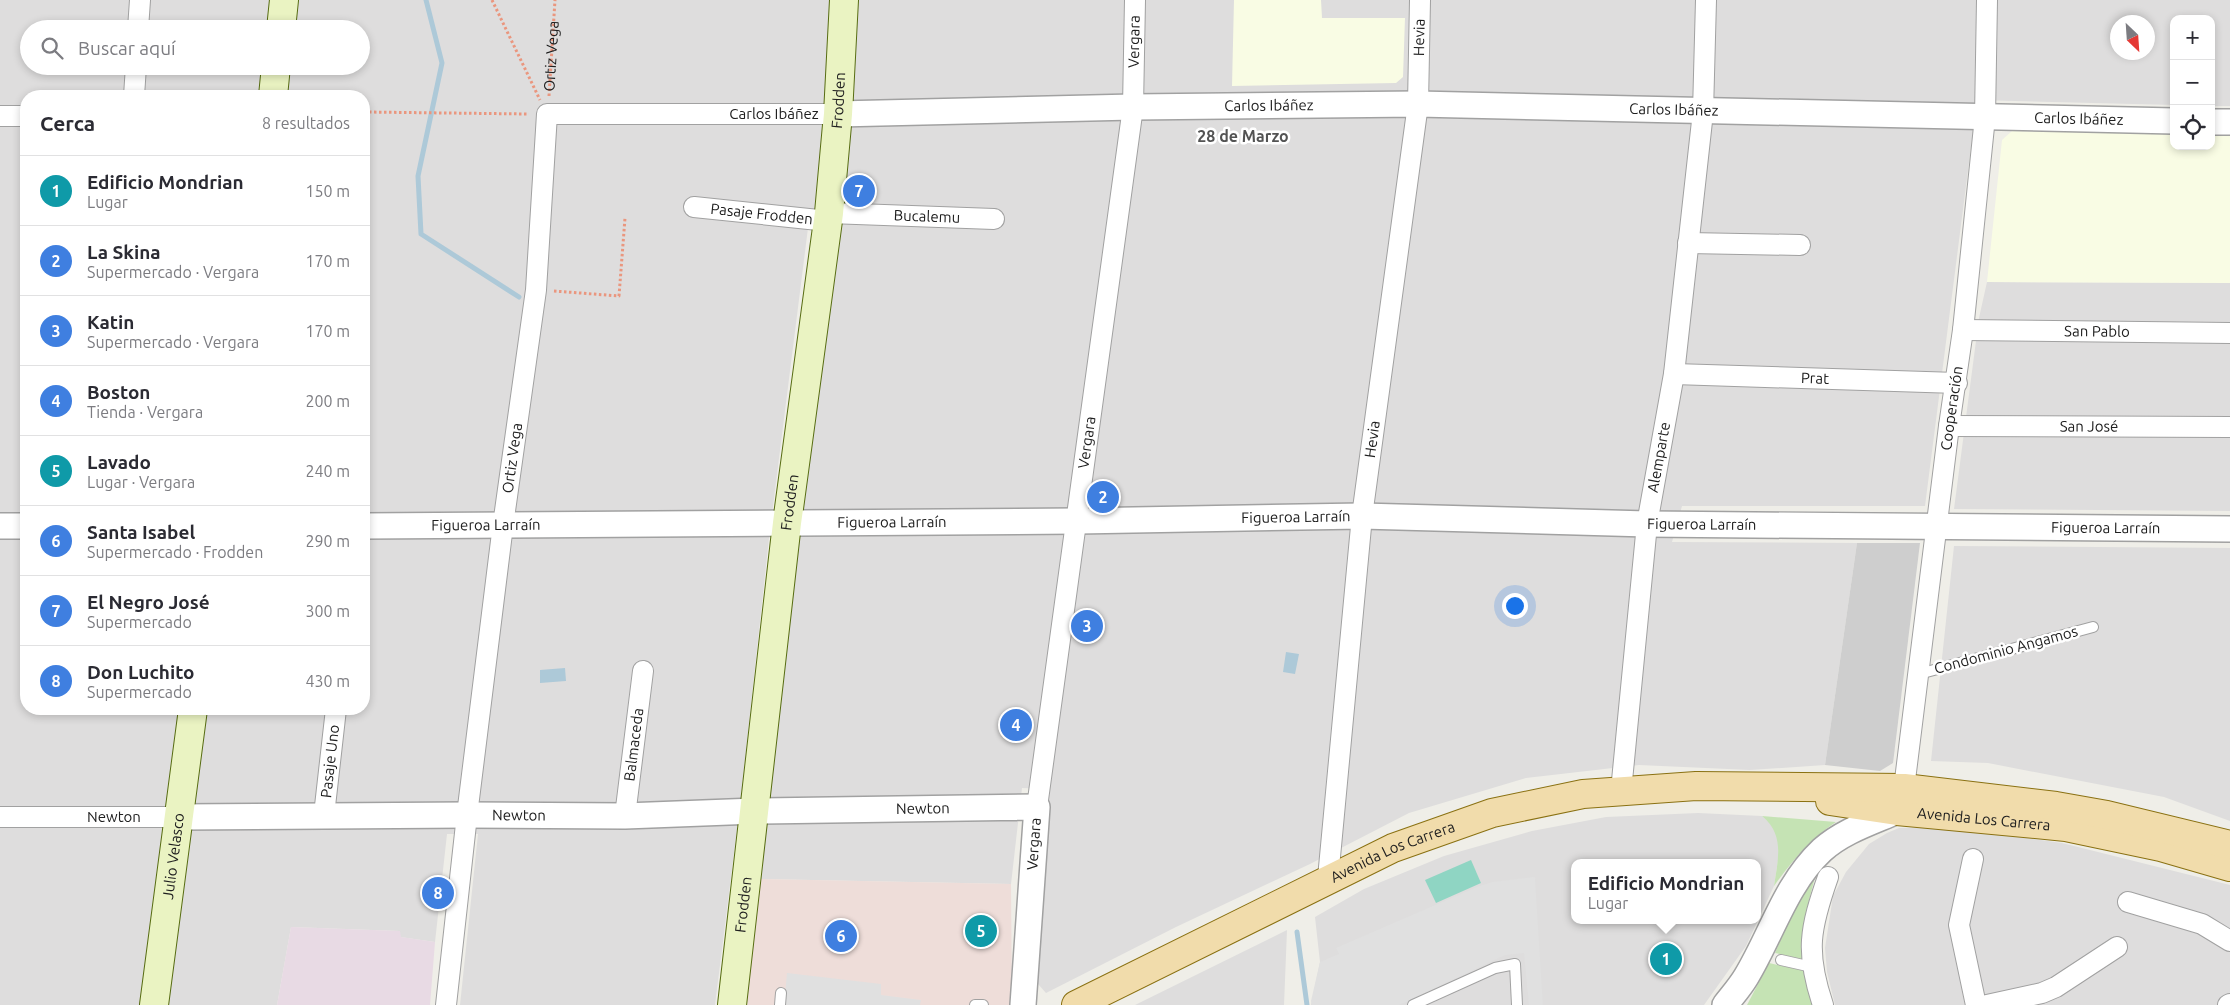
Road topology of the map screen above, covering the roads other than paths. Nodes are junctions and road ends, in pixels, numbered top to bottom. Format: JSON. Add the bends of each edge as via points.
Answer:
{"nodes":[{"id":1,"x":140,"y":0,"type":"edge"},
{"id":2,"x":284,"y":0,"type":"edge"},
{"id":3,"x":844,"y":0,"type":"edge"},
{"id":4,"x":1135,"y":0,"type":"edge"},
{"id":5,"x":1420,"y":0,"type":"edge"},
{"id":6,"x":1706,"y":0,"type":"edge"},
{"id":7,"x":1987,"y":0,"type":"edge"},
{"id":8,"x":139,"y":20,"type":"edge"},
{"id":9,"x":282,"y":20,"type":"edge"},
{"id":10,"x":135,"y":75,"type":"edge"},
{"id":11,"x":275,"y":75,"type":"edge"},
{"id":12,"x":134,"y":90,"type":"edge"},
{"id":13,"x":274,"y":90,"type":"edge"},
{"id":14,"x":1418,"y":104,"type":"junction"},
{"id":15,"x":1134,"y":107,"type":"junction"},
{"id":16,"x":1703,"y":112,"type":"junction"},
{"id":17,"x":547,"y":114,"type":"joint"},
{"id":18,"x":838,"y":114,"type":"junction"},
{"id":19,"x":0,"y":116,"type":"edge"},
{"id":20,"x":20,"y":116,"type":"edge"},
{"id":21,"x":1985,"y":116,"type":"junction"},
{"id":22,"x":2170,"y":121,"type":"edge"},
{"id":23,"x":2215,"y":122,"type":"edge"},
{"id":24,"x":2230,"y":122,"type":"edge"},
{"id":25,"x":694,"y":207,"type":"dead end"},
{"id":26,"x":828,"y":217,"type":"junction"},
{"id":27,"x":994,"y":219,"type":"dead end"},
{"id":28,"x":1688,"y":243,"type":"junction"},
{"id":29,"x":1800,"y":245,"type":"dead end"},
{"id":30,"x":1963,"y":330,"type":"junction"},
{"id":31,"x":2230,"y":333,"type":"edge"},
{"id":32,"x":1674,"y":374,"type":"junction"},
{"id":33,"x":1957,"y":383,"type":"junction"},
{"id":34,"x":1949,"y":426,"type":"junction"},
{"id":35,"x":2230,"y":427,"type":"edge"},
{"id":36,"x":1362,"y":516,"type":"junction"},
{"id":37,"x":1078,"y":521,"type":"junction"},
{"id":38,"x":787,"y":524,"type":"junction"},
{"id":39,"x":1647,"y":524,"type":"junction"},
{"id":40,"x":503,"y":525,"type":"junction"},
{"id":41,"x":0,"y":526,"type":"edge"},
{"id":42,"x":20,"y":526,"type":"edge"},
{"id":43,"x":370,"y":526,"type":"edge"},
{"id":44,"x":1936,"y":528,"type":"junction"},
{"id":45,"x":2230,"y":529,"type":"edge"},
{"id":46,"x":2094,"y":627,"type":"dead end"},
{"id":47,"x":643,"y":671,"type":"dead end"},
{"id":48,"x":1919,"y":674,"type":"junction"},
{"id":49,"x":192,"y":715,"type":"edge"},
{"id":50,"x":335,"y":715,"type":"edge"},
{"id":51,"x":1621,"y":790,"type":"junction"},
{"id":52,"x":1907,"y":804,"type":"junction"},
{"id":53,"x":1037,"y":807,"type":"junction"},
{"id":54,"x":755,"y":811,"type":"junction"},
{"id":55,"x":467,"y":814,"type":"junction"},
{"id":56,"x":324,"y":815,"type":"junction"},
{"id":57,"x":625,"y":816,"type":"junction"},
{"id":58,"x":0,"y":817,"type":"edge"},
{"id":59,"x":181,"y":817,"type":"junction"},
{"id":60,"x":2230,"y":845,"type":"edge"},
{"id":61,"x":1973,"y":859,"type":"dead end"},
{"id":62,"x":2230,"y":866,"type":"edge"},
{"id":63,"x":1828,"y":877,"type":"dead end"},
{"id":64,"x":1328,"y":878,"type":"junction"},
{"id":65,"x":2128,"y":902,"type":"dead end"},
{"id":66,"x":2230,"y":941,"type":"edge"},
{"id":67,"x":2117,"y":947,"type":"dead end"},
{"id":68,"x":1781,"y":960,"type":"dead end"},
{"id":69,"x":1812,"y":967,"type":"junction"},
{"id":70,"x":781,"y":993,"type":"dead end"},
{"id":71,"x":154,"y":1005,"type":"edge"},
{"id":72,"x":446,"y":1005,"type":"edge"},
{"id":73,"x":732,"y":1005,"type":"edge"},
{"id":74,"x":780,"y":1005,"type":"edge"},
{"id":75,"x":975,"y":1005,"type":"edge"},
{"id":76,"x":983,"y":1005,"type":"edge"},
{"id":77,"x":1023,"y":1005,"type":"edge"},
{"id":78,"x":1076,"y":1005,"type":"edge"},
{"id":79,"x":1413,"y":1005,"type":"edge"},
{"id":80,"x":1517,"y":1005,"type":"edge"},
{"id":81,"x":1725,"y":1005,"type":"edge"},
{"id":82,"x":1823,"y":1005,"type":"edge"},
{"id":83,"x":1976,"y":1005,"type":"edge"},
{"id":84,"x":1987,"y":1005,"type":"edge"}],
"edges":[{"from":1,"to":8,"type":"street"},
{"from":2,"to":9,"type":"main road"},
{"from":3,"to":18,"type":"main road","name":"Frodden"},
{"from":4,"to":15,"type":"street","name":"Vergara"},
{"from":5,"to":14,"type":"street","name":"Hevia"},
{"from":6,"to":16,"type":"street","name":"Alemparte"},
{"from":7,"to":21,"type":"street","name":"Cooperación"},
{"from":10,"to":12,"type":"street"},
{"from":11,"to":13,"type":"main road"},
{"from":14,"to":15,"type":"street","name":"Carlos Ibáñez"},
{"from":14,"to":16,"type":"street","name":"Carlos Ibáñez"},
{"from":14,"to":36,"type":"street","name":"Hevia"},
{"from":15,"to":18,"type":"street","name":"Carlos Ibáñez"},
{"from":15,"to":37,"type":"street","name":"Vergara"},
{"from":16,"to":21,"type":"street","name":"Carlos Ibáñez"},
{"from":16,"to":28,"type":"street","name":"Alemparte"},
{"from":17,"to":18,"type":"street","name":"Carlos Ibáñez"},
{"from":17,"to":40,"type":"street","name":"Ortiz Vega","via":[[536,290]]},
{"from":18,"to":26,"type":"main road","name":"Frodden"},
{"from":19,"to":20,"type":"street"},
{"from":21,"to":22,"type":"street","name":"Carlos Ibáñez"},
{"from":21,"to":30,"type":"street","name":"Cooperación"},
{"from":23,"to":24,"type":"street"},
{"from":25,"to":26,"type":"street","name":"Pasaje Frodden"},
{"from":26,"to":27,"type":"street","name":"Bucalemu"},
{"from":26,"to":38,"type":"main road","name":"Frodden"},
{"from":28,"to":29,"type":"street"},
{"from":28,"to":32,"type":"street","name":"Alemparte"},
{"from":30,"to":31,"type":"street","name":"San Pablo"},
{"from":30,"to":33,"type":"street","name":"Cooperación"},
{"from":32,"to":33,"type":"street","name":"Prat"},
{"from":32,"to":39,"type":"street","name":"Alemparte"},
{"from":33,"to":34,"type":"street","name":"Cooperación"},
{"from":34,"to":35,"type":"street","name":"San José"},
{"from":34,"to":44,"type":"street","name":"Cooperación"},
{"from":36,"to":37,"type":"street","name":"Figueroa Larraín"},
{"from":36,"to":39,"type":"street","name":"Figueroa Larraín"},
{"from":36,"to":64,"type":"street","name":"Hevia"},
{"from":37,"to":38,"type":"street","name":"Figueroa Larraín"},
{"from":37,"to":53,"type":"street","name":"Vergara"},
{"from":38,"to":40,"type":"street","name":"Figueroa Larraín"},
{"from":38,"to":54,"type":"main road","name":"Frodden"},
{"from":39,"to":44,"type":"street","name":"Figueroa Larraín"},
{"from":39,"to":51,"type":"street","name":"Alemparte"},
{"from":40,"to":43,"type":"street","name":"Figueroa Larraín"},
{"from":40,"to":55,"type":"street","name":"Ortiz Vega"},
{"from":41,"to":42,"type":"street"},
{"from":44,"to":45,"type":"street","name":"Figueroa Larraín"},
{"from":44,"to":48,"type":"street","name":"Cooperación"},
{"from":46,"to":48,"type":"lane","name":"Condominio Angamos"},
{"from":47,"to":57,"type":"street","name":"Balmaceda"},
{"from":48,"to":52,"type":"street","name":"Cooperación"},
{"from":49,"to":59,"type":"main road","name":"Julio Velasco"},
{"from":50,"to":56,"type":"street","name":"Pasaje Uno"},
{"from":51,"to":52,"type":"main road","name":"Avenida Los Carrera","via":[[1735,786]]},
{"from":51,"to":64,"type":"main road","name":"Avenida Los Carrera","via":[[1575,795],[1492,813],[1393,848]]},
{"from":52,"to":60,"type":"main road","name":"Avenida Los Carrera","via":[[2064,807]]},
{"from":52,"to":62,"type":"main road","name":"Avenida Los Carrera","via":[[2066,827],[2161,847]]},
{"from":52,"to":81,"type":"street","via":[[1845,835],[1824,849],[1801,873],[1745,978]]},
{"from":53,"to":54,"type":"street","name":"Newton"},
{"from":53,"to":77,"type":"street","name":"Vergara"},
{"from":54,"to":57,"type":"street","name":"Newton"},
{"from":54,"to":73,"type":"main road","name":"Frodden"},
{"from":55,"to":56,"type":"street","name":"Newton"},
{"from":55,"to":57,"type":"street","name":"Newton"},
{"from":55,"to":72,"type":"street","name":"Ortiz Vega"},
{"from":56,"to":59,"type":"street","name":"Newton"},
{"from":58,"to":59,"type":"street","name":"Newton"},
{"from":59,"to":71,"type":"main road","name":"Julio Velasco"},
{"from":61,"to":83,"type":"street","via":[[1959,925]]},
{"from":63,"to":69,"type":"street","via":[[1815,914],[1811,940]]},
{"from":64,"to":78,"type":"main road","name":"Avenida Los Carrera"},
{"from":65,"to":66,"type":"street","via":[[2202,924]]},
{"from":67,"to":84,"type":"street","via":[[2056,988]]},
{"from":68,"to":69,"type":"lane"},
{"from":69,"to":82,"type":"street"},
{"from":70,"to":74,"type":"lane"},
{"from":75,"to":76,"type":"lane"},
{"from":79,"to":80,"type":"lane","via":[[1495,968],[1515,964]]}]}
